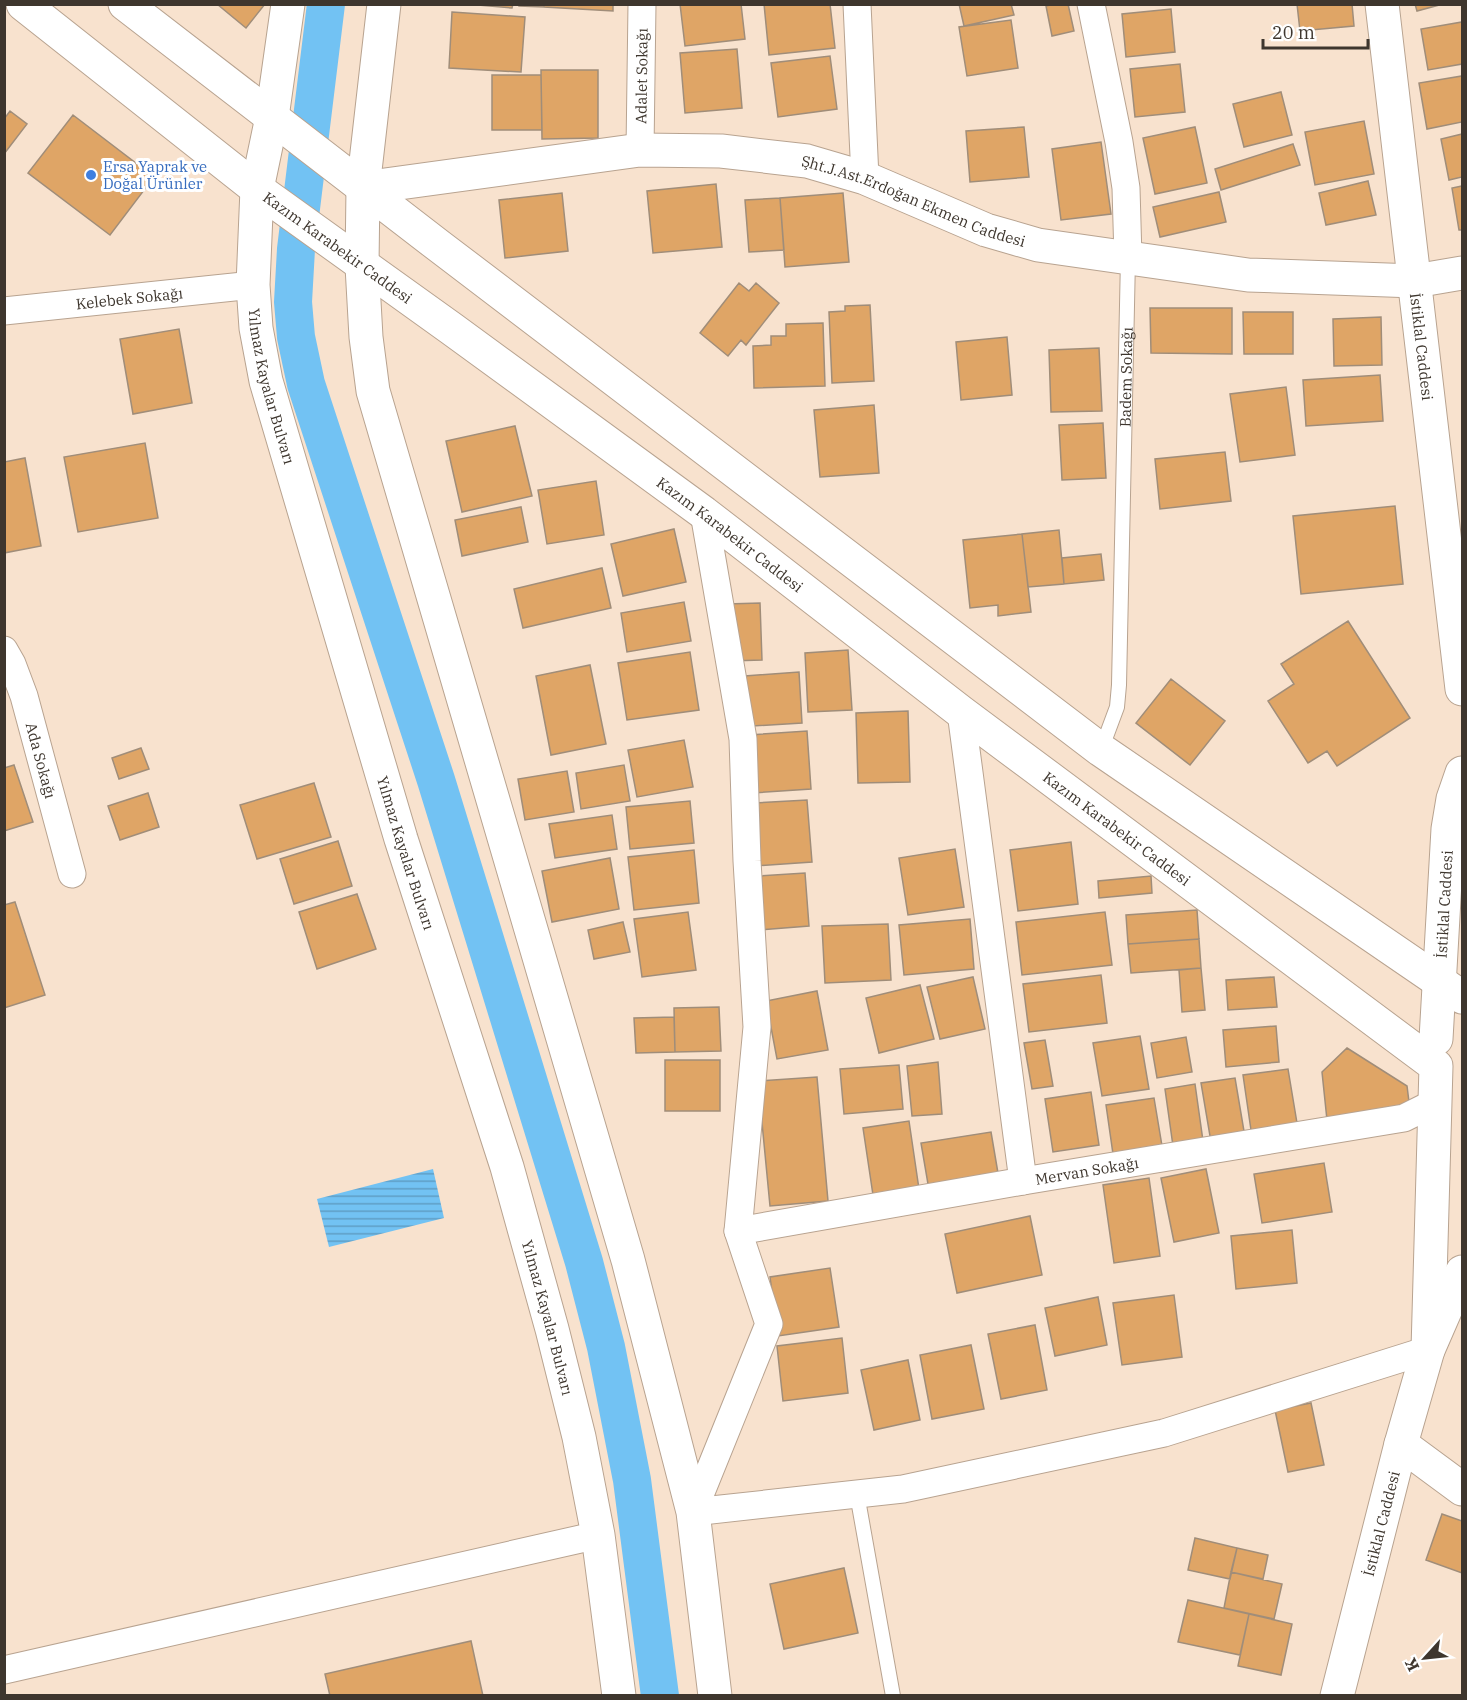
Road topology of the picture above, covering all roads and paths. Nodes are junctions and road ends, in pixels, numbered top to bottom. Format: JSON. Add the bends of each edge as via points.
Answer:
{"nodes":[{"id":1,"x":23,"y":4,"type":"edge"},
{"id":2,"x":125,"y":4,"type":"edge"},
{"id":3,"x":288,"y":4,"type":"edge"},
{"id":4,"x":384,"y":4,"type":"edge"},
{"id":5,"x":642,"y":4,"type":"edge"},
{"id":6,"x":857,"y":4,"type":"edge"},
{"id":7,"x":1091,"y":4,"type":"edge"},
{"id":8,"x":1382,"y":4,"type":"edge"},
{"id":9,"x":272,"y":117,"type":"junction"},
{"id":10,"x":640,"y":150,"type":"junction"},
{"id":11,"x":866,"y":178,"type":"junction"},
{"id":12,"x":363,"y":188,"type":"junction"},
{"id":13,"x":257,"y":189,"type":"junction"},
{"id":14,"x":1128,"y":258,"type":"junction"},
{"id":15,"x":362,"y":266,"type":"junction"},
{"id":16,"x":1462,"y":273,"type":"edge"},
{"id":17,"x":1415,"y":281,"type":"junction"},
{"id":18,"x":253,"y":285,"type":"junction"},
{"id":19,"x":4,"y":311,"type":"edge"},
{"id":20,"x":704,"y":513,"type":"junction"},
{"id":21,"x":4,"y":650,"type":"edge"},
{"id":22,"x":1462,"y":689,"type":"edge"},
{"id":23,"x":961,"y":712,"type":"junction"},
{"id":24,"x":1101,"y":750,"type":"junction"},
{"id":25,"x":1462,"y":773,"type":"edge"},
{"id":26,"x":72,"y":874,"type":"dead end"},
{"id":27,"x":1451,"y":990,"type":"edge"},
{"id":28,"x":1462,"y":1012,"type":"edge"},
{"id":29,"x":1436,"y":1052,"type":"junction"},
{"id":30,"x":1448,"y":1098,"type":"edge"},
{"id":31,"x":1023,"y":1180,"type":"junction"},
{"id":32,"x":738,"y":1231,"type":"junction"},
{"id":33,"x":1462,"y":1272,"type":"edge"},
{"id":34,"x":1428,"y":1350,"type":"junction"},
{"id":35,"x":1401,"y":1444,"type":"junction"},
{"id":36,"x":1462,"y":1489,"type":"edge"},
{"id":37,"x":857,"y":1494,"type":"junction"},
{"id":38,"x":693,"y":1512,"type":"junction"},
{"id":39,"x":598,"y":1535,"type":"junction"},
{"id":40,"x":4,"y":1670,"type":"edge"},
{"id":41,"x":619,"y":1695,"type":"edge"},
{"id":42,"x":715,"y":1695,"type":"edge"},
{"id":43,"x":893,"y":1695,"type":"edge"},
{"id":44,"x":1337,"y":1695,"type":"edge"}],
"edges":[{"from":1,"to":13,"type":"street","name":"Kazım Karabekir Caddesi"},
{"from":2,"to":9,"type":"street"},
{"from":3,"to":9,"type":"street","name":"Yılmaz Kayalar Bulvarı"},
{"from":4,"to":12,"type":"street"},
{"from":5,"to":10,"type":"street","name":"Adalet Sokağı"},
{"from":6,"to":11,"type":"street"},
{"from":7,"to":14,"type":"street","name":"Badem Sokağı","via":[[1126,188]]},
{"from":8,"to":17,"type":"street","name":"İstiklal Caddesi"},
{"from":9,"to":12,"type":"street"},
{"from":9,"to":13,"type":"street","name":"Yılmaz Kayalar Bulvarı"},
{"from":10,"to":11,"type":"street","name":"Şht.J.Ast.Erdoğan Ekmen Caddesi","via":[[721,150],[807,161]]},
{"from":10,"to":12,"type":"street","name":"Şht.J.Ast.Erdoğan Ekmen Caddesi"},
{"from":11,"to":14,"type":"street","name":"Şht.J.Ast.Erdoğan Ekmen Caddesi","via":[[986,230],[1038,245]]},
{"from":12,"to":15,"type":"street"},
{"from":12,"to":24,"type":"street"},
{"from":13,"to":15,"type":"street","name":"Kazım Karabekir Caddesi"},
{"from":13,"to":18,"type":"street","name":"Yılmaz Kayalar Bulvarı"},
{"from":14,"to":17,"type":"street","name":"Şht.J.Ast.Erdoğan Ekmen Caddesi","via":[[1248,274]]},
{"from":14,"to":24,"type":"lane","name":"Badem Sokağı","via":[[1119,685],[1117,707]]},
{"from":15,"to":20,"type":"street","name":"Kazım Karabekir Caddesi"},
{"from":15,"to":38,"type":"street","via":[[373,391],[628,1260]]},
{"from":16,"to":17,"type":"street","name":"Şht.J.Ast.Erdoğan Ekmen Caddesi"},
{"from":17,"to":22,"type":"street","name":"İstiklal Caddesi"},
{"from":18,"to":19,"type":"street","name":"Kelebek Sokağı"},
{"from":18,"to":39,"type":"street","name":"Yılmaz Kayalar Bulvarı","via":[[266,381],[401,839],[507,1167],[579,1437]]},
{"from":20,"to":23,"type":"street","name":"Kazım Karabekir Caddesi"},
{"from":20,"to":32,"type":"street","via":[[743,740],[757,1027]]},
{"from":21,"to":26,"type":"street","name":"Ada Sokağı","via":[[24,696]]},
{"from":23,"to":29,"type":"street","name":"Kazım Karabekir Caddesi"},
{"from":23,"to":31,"type":"street"},
{"from":24,"to":27,"type":"street"},
{"from":25,"to":27,"type":"street","name":"İstiklal Caddesi","via":[[1448,829]]},
{"from":27,"to":29,"type":"street","name":"İstiklal Caddesi"},
{"from":28,"to":29,"type":"street","via":[[1442,1026]]},
{"from":29,"to":30,"type":"street","name":"Kazım Karabekir Caddesi","via":[[1443,1080],[1454,1090]]},
{"from":30,"to":31,"type":"street","name":"Mervan Sokağı","via":[[1404,1118]]},
{"from":30,"to":34,"type":"street","name":"İstiklal Caddesi"},
{"from":31,"to":32,"type":"street","name":"Mervan Sokağı"},
{"from":32,"to":38,"type":"street","via":[[769,1324]]},
{"from":33,"to":34,"type":"street","name":"İstiklal Caddesi"},
{"from":34,"to":35,"type":"street","name":"İstiklal Caddesi"},
{"from":34,"to":37,"type":"street","via":[[1164,1433],[903,1489]]},
{"from":35,"to":36,"type":"street"},
{"from":35,"to":44,"type":"street","name":"İstiklal Caddesi"},
{"from":37,"to":38,"type":"street"},
{"from":37,"to":43,"type":"lane"},
{"from":38,"to":42,"type":"street"},
{"from":39,"to":40,"type":"street"},
{"from":39,"to":41,"type":"street","name":"Yılmaz Kayalar Bulvarı"}]}
